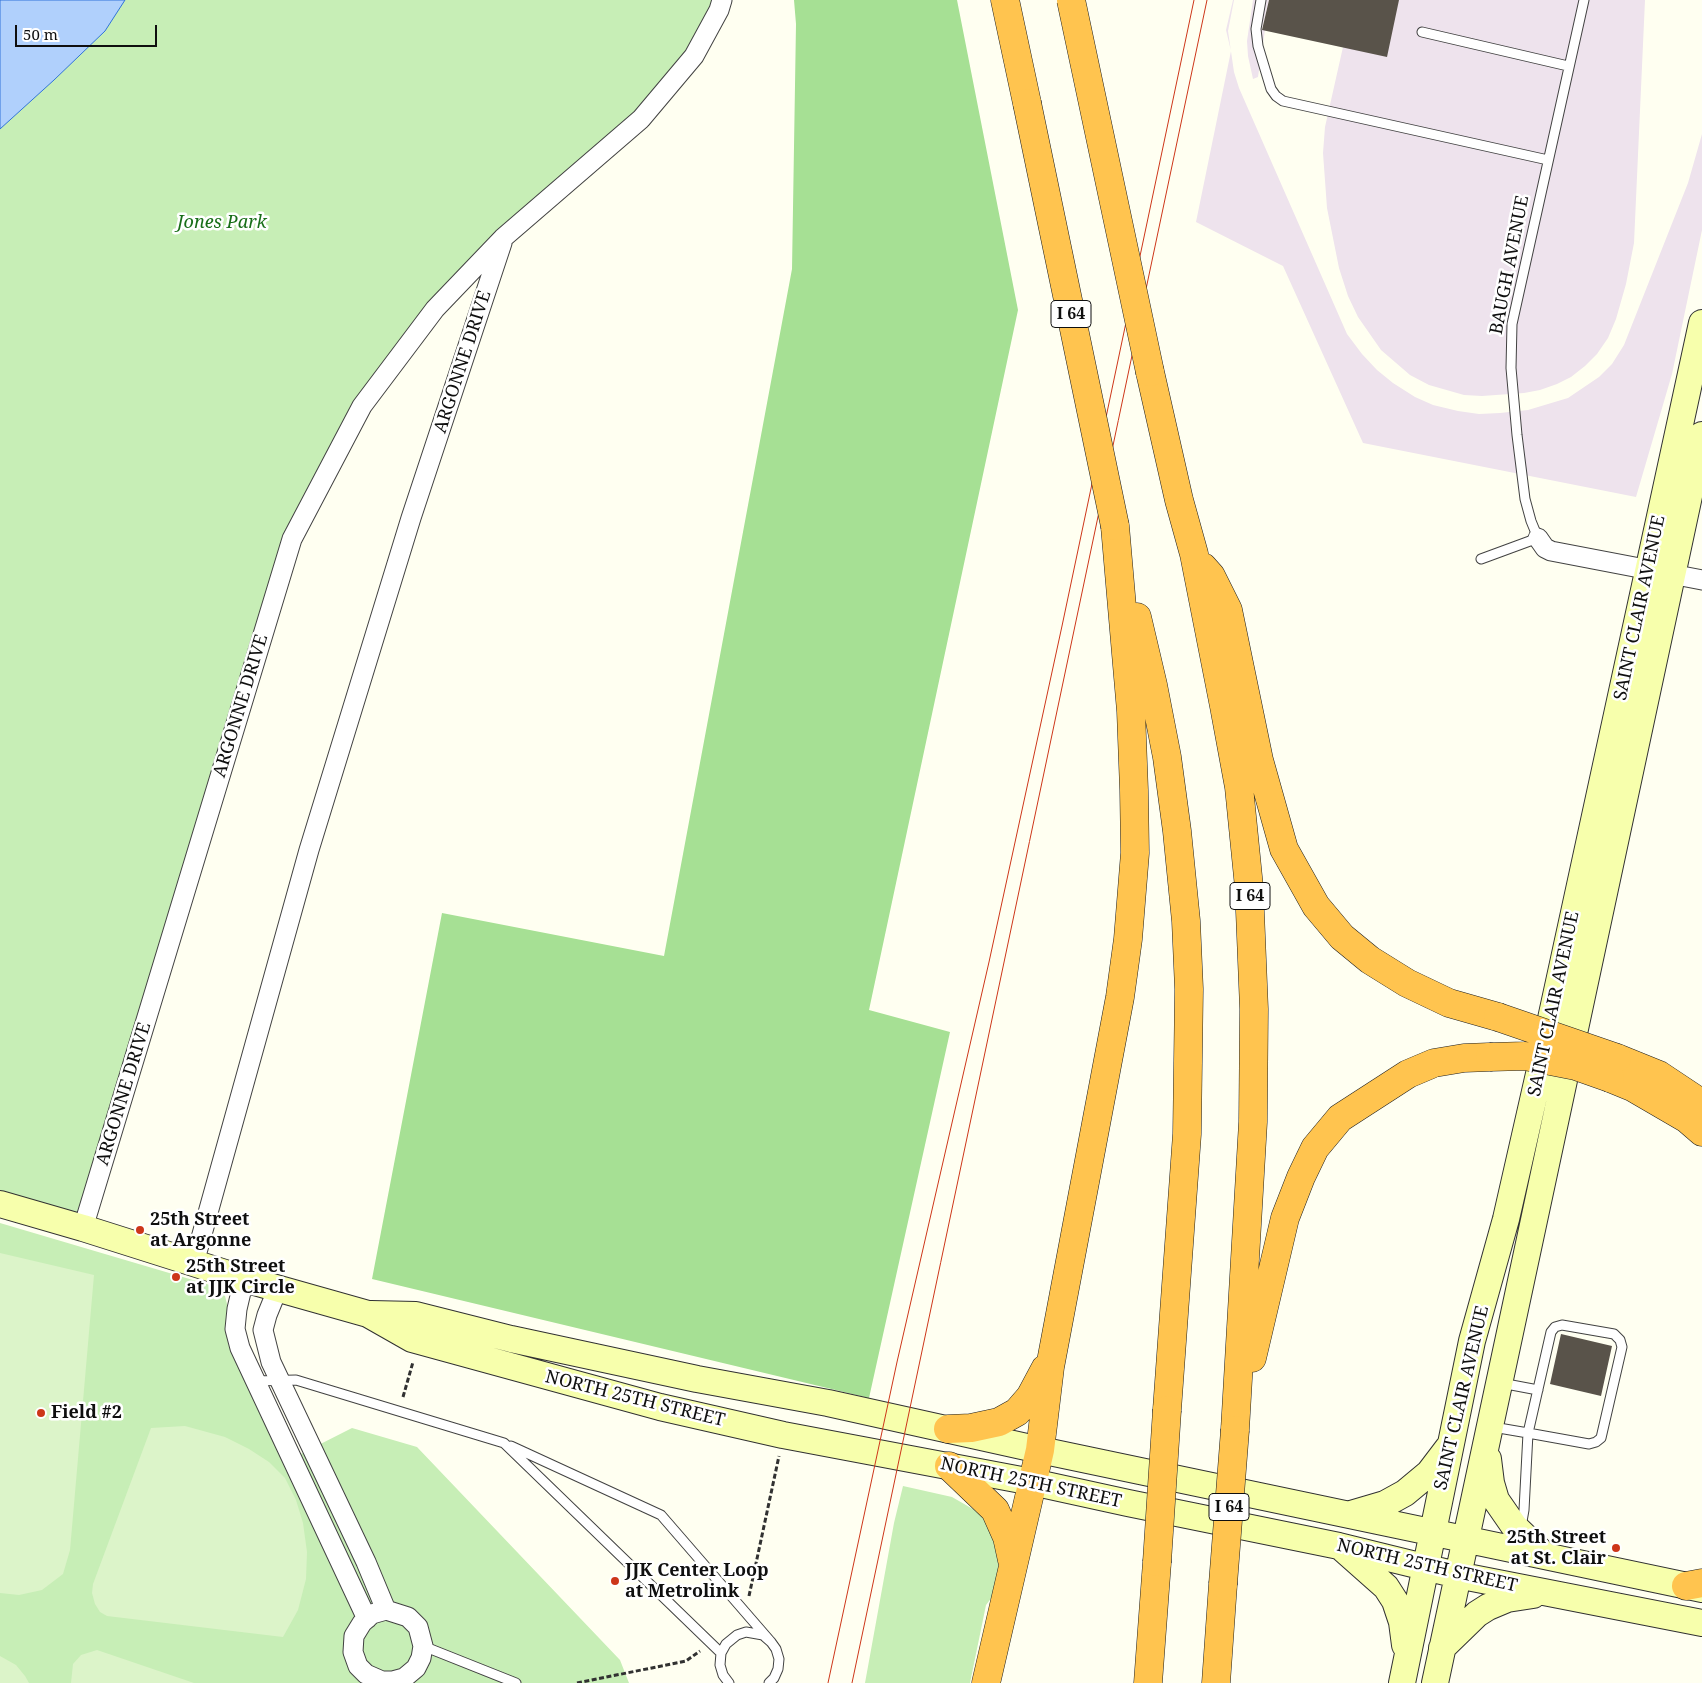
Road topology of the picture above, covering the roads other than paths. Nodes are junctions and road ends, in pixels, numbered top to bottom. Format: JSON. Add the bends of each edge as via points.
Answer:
{"nodes":[{"id":1,"x":722,"y":0,"type":"edge"},
{"id":2,"x":1005,"y":0,"type":"edge"},
{"id":3,"x":1071,"y":0,"type":"edge"},
{"id":4,"x":1261,"y":0,"type":"edge"},
{"id":5,"x":1584,"y":0,"type":"edge"},
{"id":6,"x":1422,"y":32,"type":"dead end"},
{"id":7,"x":1568,"y":66,"type":"junction"},
{"id":8,"x":1548,"y":160,"type":"junction"},
{"id":9,"x":504,"y":238,"type":"junction"},
{"id":10,"x":1702,"y":323,"type":"edge"},
{"id":11,"x":1702,"y":435,"type":"edge"},
{"id":12,"x":1115,"y":526,"type":"junction"},
{"id":13,"x":1538,"y":538,"type":"junction"},
{"id":14,"x":1194,"y":554,"type":"junction"},
{"id":15,"x":1481,"y":559,"type":"dead end"},
{"id":16,"x":1661,"y":572,"type":"junction"},
{"id":17,"x":1702,"y":580,"type":"edge"},
{"id":18,"x":1613,"y":1068,"type":"junction"},
{"id":19,"x":1702,"y":1106,"type":"edge"},
{"id":20,"x":1702,"y":1132,"type":"edge"},
{"id":21,"x":0,"y":1204,"type":"edge"},
{"id":22,"x":83,"y":1228,"type":"junction"},
{"id":23,"x":194,"y":1263,"type":"junction"},
{"id":24,"x":244,"y":1279,"type":"junction"},
{"id":25,"x":278,"y":1288,"type":"junction"},
{"id":26,"x":368,"y":1314,"type":"junction"},
{"id":27,"x":1053,"y":1351,"type":"junction"},
{"id":28,"x":279,"y":1380,"type":"junction"},
{"id":29,"x":255,"y":1381,"type":"junction"},
{"id":30,"x":1499,"y":1382,"type":"junction"},
{"id":31,"x":1538,"y":1390,"type":"junction"},
{"id":32,"x":948,"y":1429,"type":"junction"},
{"id":33,"x":1235,"y":1430,"type":"junction"},
{"id":34,"x":1528,"y":1433,"type":"junction"},
{"id":35,"x":1488,"y":1435,"type":"junction"},
{"id":36,"x":504,"y":1443,"type":"junction"},
{"id":37,"x":1450,"y":1445,"type":"junction"},
{"id":38,"x":1040,"y":1450,"type":"junction"},
{"id":39,"x":949,"y":1466,"type":"junction"},
{"id":40,"x":1032,"y":1482,"type":"junction"},
{"id":41,"x":1346,"y":1515,"type":"junction"},
{"id":42,"x":1520,"y":1532,"type":"junction"},
{"id":43,"x":1433,"y":1533,"type":"junction"},
{"id":44,"x":1466,"y":1539,"type":"junction"},
{"id":45,"x":1340,"y":1546,"type":"junction"},
{"id":46,"x":1545,"y":1556,"type":"junction"},
{"id":47,"x":1013,"y":1566,"type":"junction"},
{"id":48,"x":1426,"y":1567,"type":"junction"},
{"id":49,"x":1457,"y":1575,"type":"junction"},
{"id":50,"x":1697,"y":1586,"type":"edge"},
{"id":51,"x":1548,"y":1593,"type":"junction"},
{"id":52,"x":386,"y":1610,"type":"junction"},
{"id":53,"x":366,"y":1619,"type":"junction"},
{"id":54,"x":1702,"y":1623,"type":"edge"},
{"id":55,"x":771,"y":1642,"type":"junction"},
{"id":56,"x":423,"y":1646,"type":"junction"},
{"id":57,"x":1442,"y":1648,"type":"junction"},
{"id":58,"x":722,"y":1653,"type":"junction"},
{"id":59,"x":1407,"y":1657,"type":"junction"},
{"id":60,"x":516,"y":1683,"type":"edge"},
{"id":61,"x":729,"y":1683,"type":"edge"},
{"id":62,"x":769,"y":1683,"type":"edge"},
{"id":63,"x":986,"y":1683,"type":"edge"},
{"id":64,"x":1148,"y":1683,"type":"edge"},
{"id":65,"x":1216,"y":1683,"type":"edge"},
{"id":66,"x":1402,"y":1683,"type":"edge"},
{"id":67,"x":1435,"y":1683,"type":"edge"}],
"edges":[{"from":1,"to":9,"type":"street","name":"ARGONNE DRIVE","via":[[694,56],[641,119]]},
{"from":2,"to":12,"type":"highway","number":"I 64","bridge":true},
{"from":3,"to":14,"type":"highway","number":"I 64","bridge":true,"via":[[1150,372]]},
{"from":4,"to":8,"type":"lane","via":[[1256,29],[1258,46],[1271,89],[1283,101]]},
{"from":5,"to":7,"type":"lane","name":"BAUGH AVENUE"},
{"from":6,"to":7,"type":"lane"},
{"from":7,"to":8,"type":"lane","name":"BAUGH AVENUE"},
{"from":8,"to":13,"type":"lane","name":"BAUGH AVENUE","via":[[1510,346],[1525,499]]},
{"from":9,"to":22,"type":"street","name":"ARGONNE DRIVE","via":[[435,309],[362,406],[292,539]]},
{"from":9,"to":23,"type":"street","name":"ARGONNE DRIVE","via":[[411,518],[309,850]]},
{"from":10,"to":16,"type":"main road","name":"SAINT CLAIR AVENUE","via":[[1673,452]]},
{"from":11,"to":16,"type":"main road","name":"SAINT CLAIR AVENUE"},
{"from":12,"to":27,"type":"highway","via":[[1132,711],[1135,844],[1128,939],[1120,997]]},
{"from":12,"to":64,"type":"highway","number":"I 64","bridge":true,"via":[[1167,758],[1186,922],[1189,989],[1187,1134]]},
{"from":13,"to":15,"type":"lane"},
{"from":13,"to":16,"type":"street","via":[[1551,551]]},
{"from":14,"to":18,"type":"highway","bridge":true,"via":[[1211,576],[1228,610],[1259,760],[1284,849],[1316,906],[1342,937],[1407,984],[1448,1003],[1498,1017]]},
{"from":14,"to":33,"type":"highway","number":"I 64","via":[[1239,786],[1253,953],[1253,1122]]},
{"from":16,"to":17,"type":"street"},
{"from":16,"to":30,"type":"main road","name":"SAINT CLAIR AVENUE"},
{"from":16,"to":37,"type":"main road","name":"SAINT CLAIR AVENUE","via":[[1573,915],[1506,1219],[1472,1341]]},
{"from":18,"to":19,"type":"highway","via":[[1659,1075]]},
{"from":18,"to":20,"type":"highway","via":[[1632,1087],[1688,1119]]},
{"from":18,"to":33,"type":"highway","bridge":true,"via":[[1576,1066],[1525,1056],[1464,1058],[1434,1063],[1408,1074],[1340,1118],[1316,1148],[1300,1177],[1286,1218]]},
{"from":21,"to":22,"type":"main road","name":"NORTH 25TH STREET"},
{"from":22,"to":23,"type":"main road","name":"NORTH 25TH STREET"},
{"from":23,"to":24,"type":"main road","name":"NORTH 25TH STREET"},
{"from":24,"to":25,"type":"main road","name":"NORTH 25TH STREET"},
{"from":24,"to":29,"type":"street","via":[[235,1329]]},
{"from":25,"to":26,"type":"main road","name":"NORTH 25TH STREET"},
{"from":25,"to":28,"type":"street","via":[[263,1330]]},
{"from":26,"to":32,"type":"main road","name":"NORTH 25TH STREET","via":[[416,1315],[697,1379]]},
{"from":26,"to":39,"type":"main road","name":"NORTH 25TH STREET","via":[[412,1338],[633,1400],[783,1435]]},
{"from":27,"to":32,"type":"highway","via":[[1030,1397],[1017,1412],[999,1422]]},
{"from":27,"to":38,"type":"highway"},
{"from":28,"to":29,"type":"lane"},
{"from":28,"to":36,"type":"lane","via":[[296,1380]]},
{"from":28,"to":52,"type":"street"},
{"from":29,"to":53,"type":"street"},
{"from":30,"to":31,"type":"lane"},
{"from":30,"to":35,"type":"main road","name":"SAINT CLAIR AVENUE"},
{"from":31,"to":34,"type":"lane"},
{"from":31,"to":34,"type":"lane","via":[[1551,1332],[1555,1327],[1562,1325],[1614,1334],[1620,1340],[1622,1347],[1601,1438],[1589,1444]]},
{"from":32,"to":38,"type":"main road","name":"NORTH 25TH STREET"},
{"from":33,"to":65,"type":"highway","number":"I 64","bridge":true},
{"from":34,"to":35,"type":"lane"},
{"from":34,"to":42,"type":"lane"},
{"from":35,"to":42,"type":"main road","via":[[1491,1483],[1496,1500]]},
{"from":35,"to":44,"type":"main road","name":"SAINT CLAIR AVENUE"},
{"from":36,"to":55,"type":"lane","via":[[661,1515]]},
{"from":36,"to":58,"type":"lane"},
{"from":37,"to":41,"type":"main road","via":[[1428,1473],[1405,1493],[1385,1504]]},
{"from":37,"to":43,"type":"main road","name":"SAINT CLAIR AVENUE"},
{"from":38,"to":40,"type":"highway"},
{"from":38,"to":41,"type":"main road","name":"NORTH 25TH STREET"},
{"from":39,"to":40,"type":"main road","name":"NORTH 25TH STREET"},
{"from":39,"to":47,"type":"highway","via":[[996,1510],[1007,1537]]},
{"from":40,"to":45,"type":"main road","name":"NORTH 25TH STREET"},
{"from":40,"to":47,"type":"highway"},
{"from":41,"to":43,"type":"main road","name":"NORTH 25TH STREET"},
{"from":42,"to":46,"type":"main road"},
{"from":43,"to":44,"type":"main road","name":"NORTH 25TH STREET"},
{"from":43,"to":48,"type":"main road","name":"SAINT CLAIR AVENUE"},
{"from":44,"to":46,"type":"main road","name":"NORTH 25TH STREET"},
{"from":44,"to":49,"type":"main road","name":"SAINT CLAIR AVENUE"},
{"from":45,"to":48,"type":"main road","name":"NORTH 25TH STREET"},
{"from":45,"to":59,"type":"main road","via":[[1386,1587],[1395,1601]]},
{"from":46,"to":50,"type":"main road","name":"NORTH 25TH STREET"},
{"from":47,"to":63,"type":"highway"},
{"from":48,"to":49,"type":"main road","name":"NORTH 25TH STREET"},
{"from":48,"to":59,"type":"main road","name":"SAINT CLAIR AVENUE"},
{"from":49,"to":51,"type":"main road","name":"NORTH 25TH STREET"},
{"from":49,"to":57,"type":"main road","name":"SAINT CLAIR AVENUE"},
{"from":51,"to":54,"type":"main road","name":"NORTH 25TH STREET"},
{"from":51,"to":57,"type":"main road","via":[[1507,1598],[1495,1603],[1477,1614]]},
{"from":52,"to":53,"type":"street"},
{"from":52,"to":56,"type":"street","via":[[408,1617],[418,1627]]},
{"from":53,"to":56,"type":"street","via":[[354,1636],[353,1652],[358,1666],[366,1674],[382,1681],[404,1678],[416,1668]]},
{"from":55,"to":58,"type":"lane","via":[[757,1633],[746,1632],[726,1644]]},
{"from":55,"to":62,"type":"lane","via":[[779,1658],[778,1669]]},
{"from":56,"to":60,"type":"lane"},
{"from":57,"to":67,"type":"main road","name":"SAINT CLAIR AVENUE"},
{"from":58,"to":61,"type":"lane","via":[[720,1665]]},
{"from":59,"to":66,"type":"main road","name":"SAINT CLAIR AVENUE"}]}
